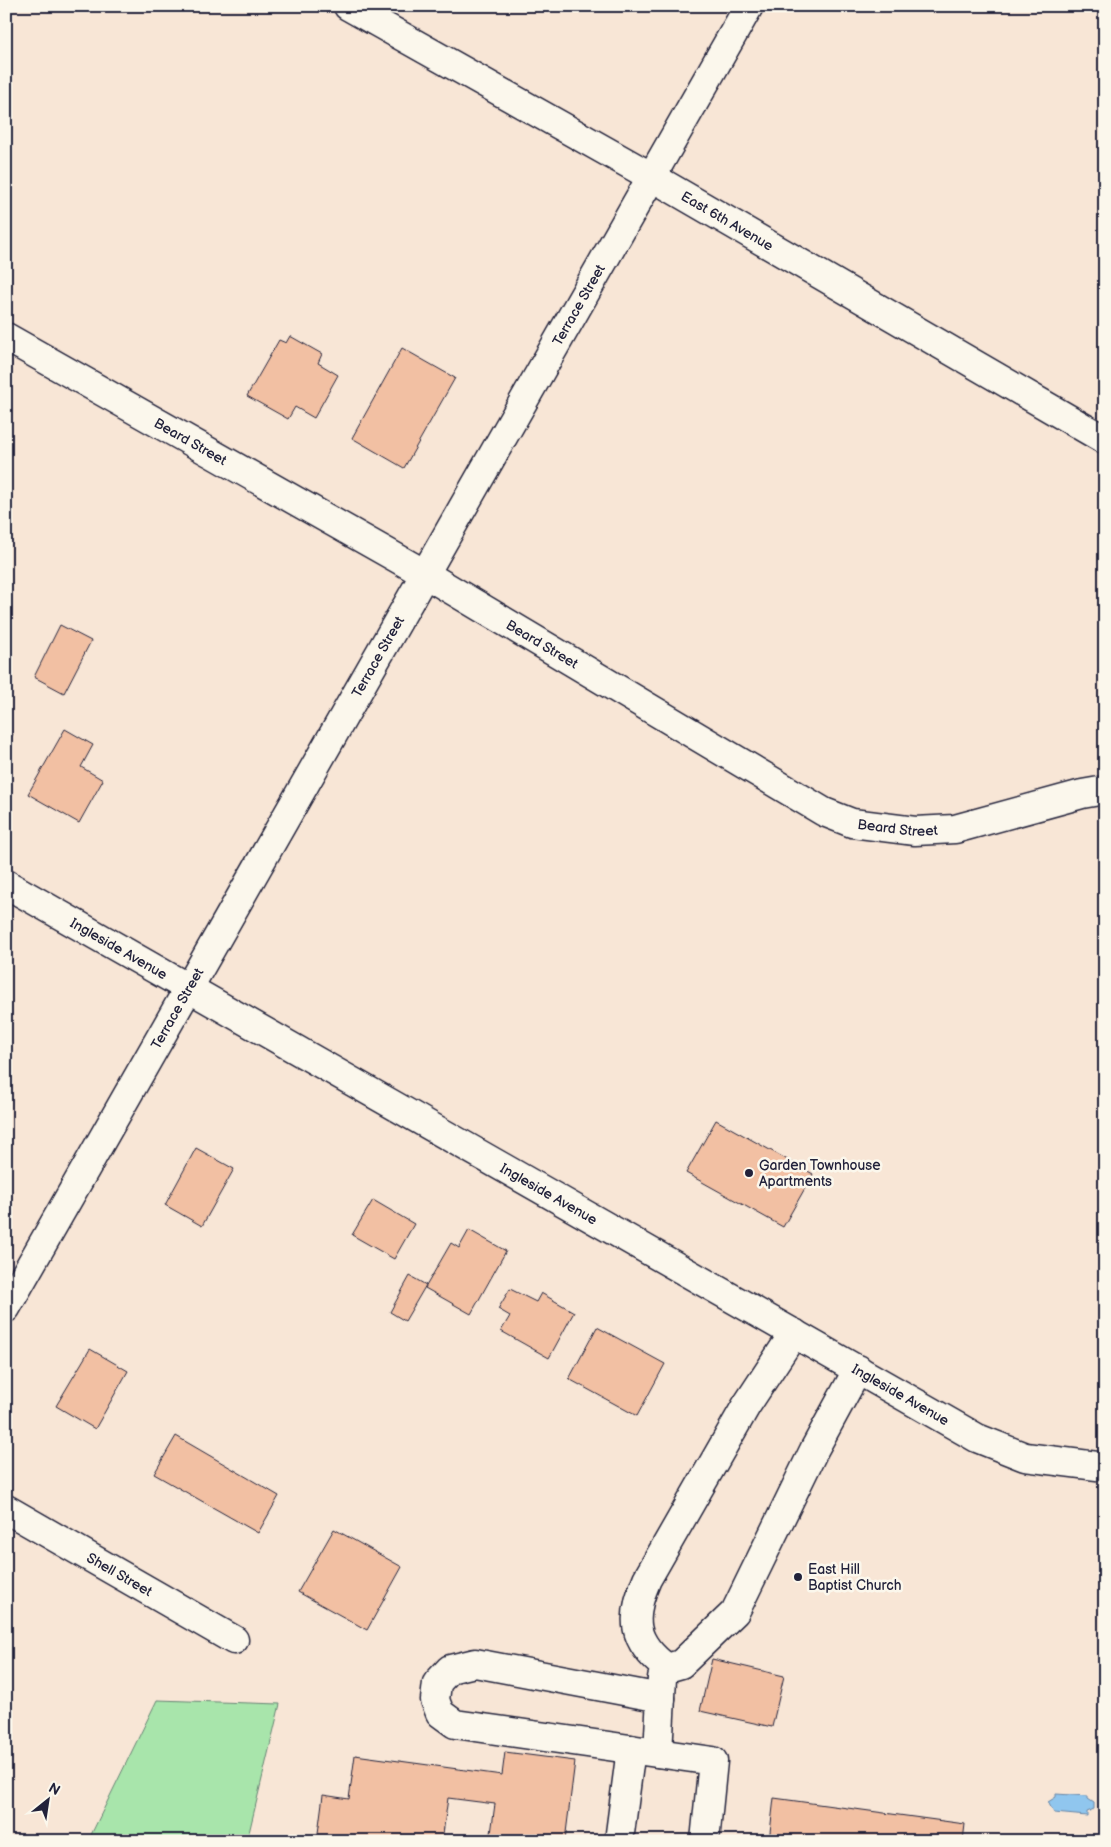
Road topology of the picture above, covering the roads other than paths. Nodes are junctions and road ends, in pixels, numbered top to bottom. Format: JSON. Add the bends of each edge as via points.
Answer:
{"nodes":[{"id":1,"x":348,"y":6,"type":"edge"},
{"id":2,"x":750,"y":6,"type":"edge"},
{"id":3,"x":652,"y":177,"type":"junction"},
{"id":4,"x":6,"y":337,"type":"edge"},
{"id":5,"x":1105,"y":440,"type":"edge"},
{"id":6,"x":425,"y":574,"type":"junction"},
{"id":7,"x":1105,"y":790,"type":"edge"},
{"id":8,"x":6,"y":884,"type":"edge"},
{"id":9,"x":189,"y":988,"type":"junction"},
{"id":10,"x":6,"y":1308,"type":"edge"},
{"id":11,"x":794,"y":1333,"type":"junction"},
{"id":12,"x":858,"y":1369,"type":"junction"},
{"id":13,"x":1105,"y":1467,"type":"edge"},
{"id":14,"x":6,"y":1509,"type":"edge"},
{"id":15,"x":234,"y":1640,"type":"dead end"},
{"id":16,"x":663,"y":1664,"type":"junction"},
{"id":17,"x":661,"y":1698,"type":"junction"},
{"id":18,"x":631,"y":1749,"type":"junction"},
{"id":19,"x":658,"y":1753,"type":"junction"},
{"id":20,"x":619,"y":1841,"type":"edge"},
{"id":21,"x":705,"y":1841,"type":"edge"}],
"edges":[{"from":1,"to":3,"type":"street","name":"East 6th Avenue"},
{"from":2,"to":3,"type":"street","name":"Terrace Street"},
{"from":3,"to":5,"type":"street","name":"East 6th Avenue"},
{"from":3,"to":6,"type":"street","name":"Terrace Street"},
{"from":4,"to":6,"type":"street","name":"Beard Street"},
{"from":6,"to":7,"type":"street","name":"Beard Street","via":[[824,812],[852,823],[915,831],[955,829]]},
{"from":6,"to":9,"type":"street","name":"Terrace Street"},
{"from":8,"to":9,"type":"street","name":"Ingleside Avenue"},
{"from":9,"to":10,"type":"street","name":"Terrace Street"},
{"from":9,"to":11,"type":"street","name":"Ingleside Avenue"},
{"from":11,"to":12,"type":"street","name":"Ingleside Avenue"},
{"from":11,"to":16,"type":"street","via":[[746,1406],[637,1601],[638,1637],[651,1656]]},
{"from":12,"to":13,"type":"street","name":"Ingleside Avenue","via":[[977,1438],[1025,1457]]},
{"from":12,"to":16,"type":"street","via":[[815,1448],[735,1612],[682,1664],[667,1668]]},
{"from":14,"to":15,"type":"street","name":"Shell Street"},
{"from":16,"to":17,"type":"street"},
{"from":17,"to":18,"type":"street","via":[[475,1663],[450,1669],[437,1682],[435,1700],[440,1713],[455,1724]]},
{"from":17,"to":19,"type":"street"},
{"from":18,"to":19,"type":"street"},
{"from":18,"to":20,"type":"street"},
{"from":19,"to":21,"type":"street","via":[[713,1760]]}]}
